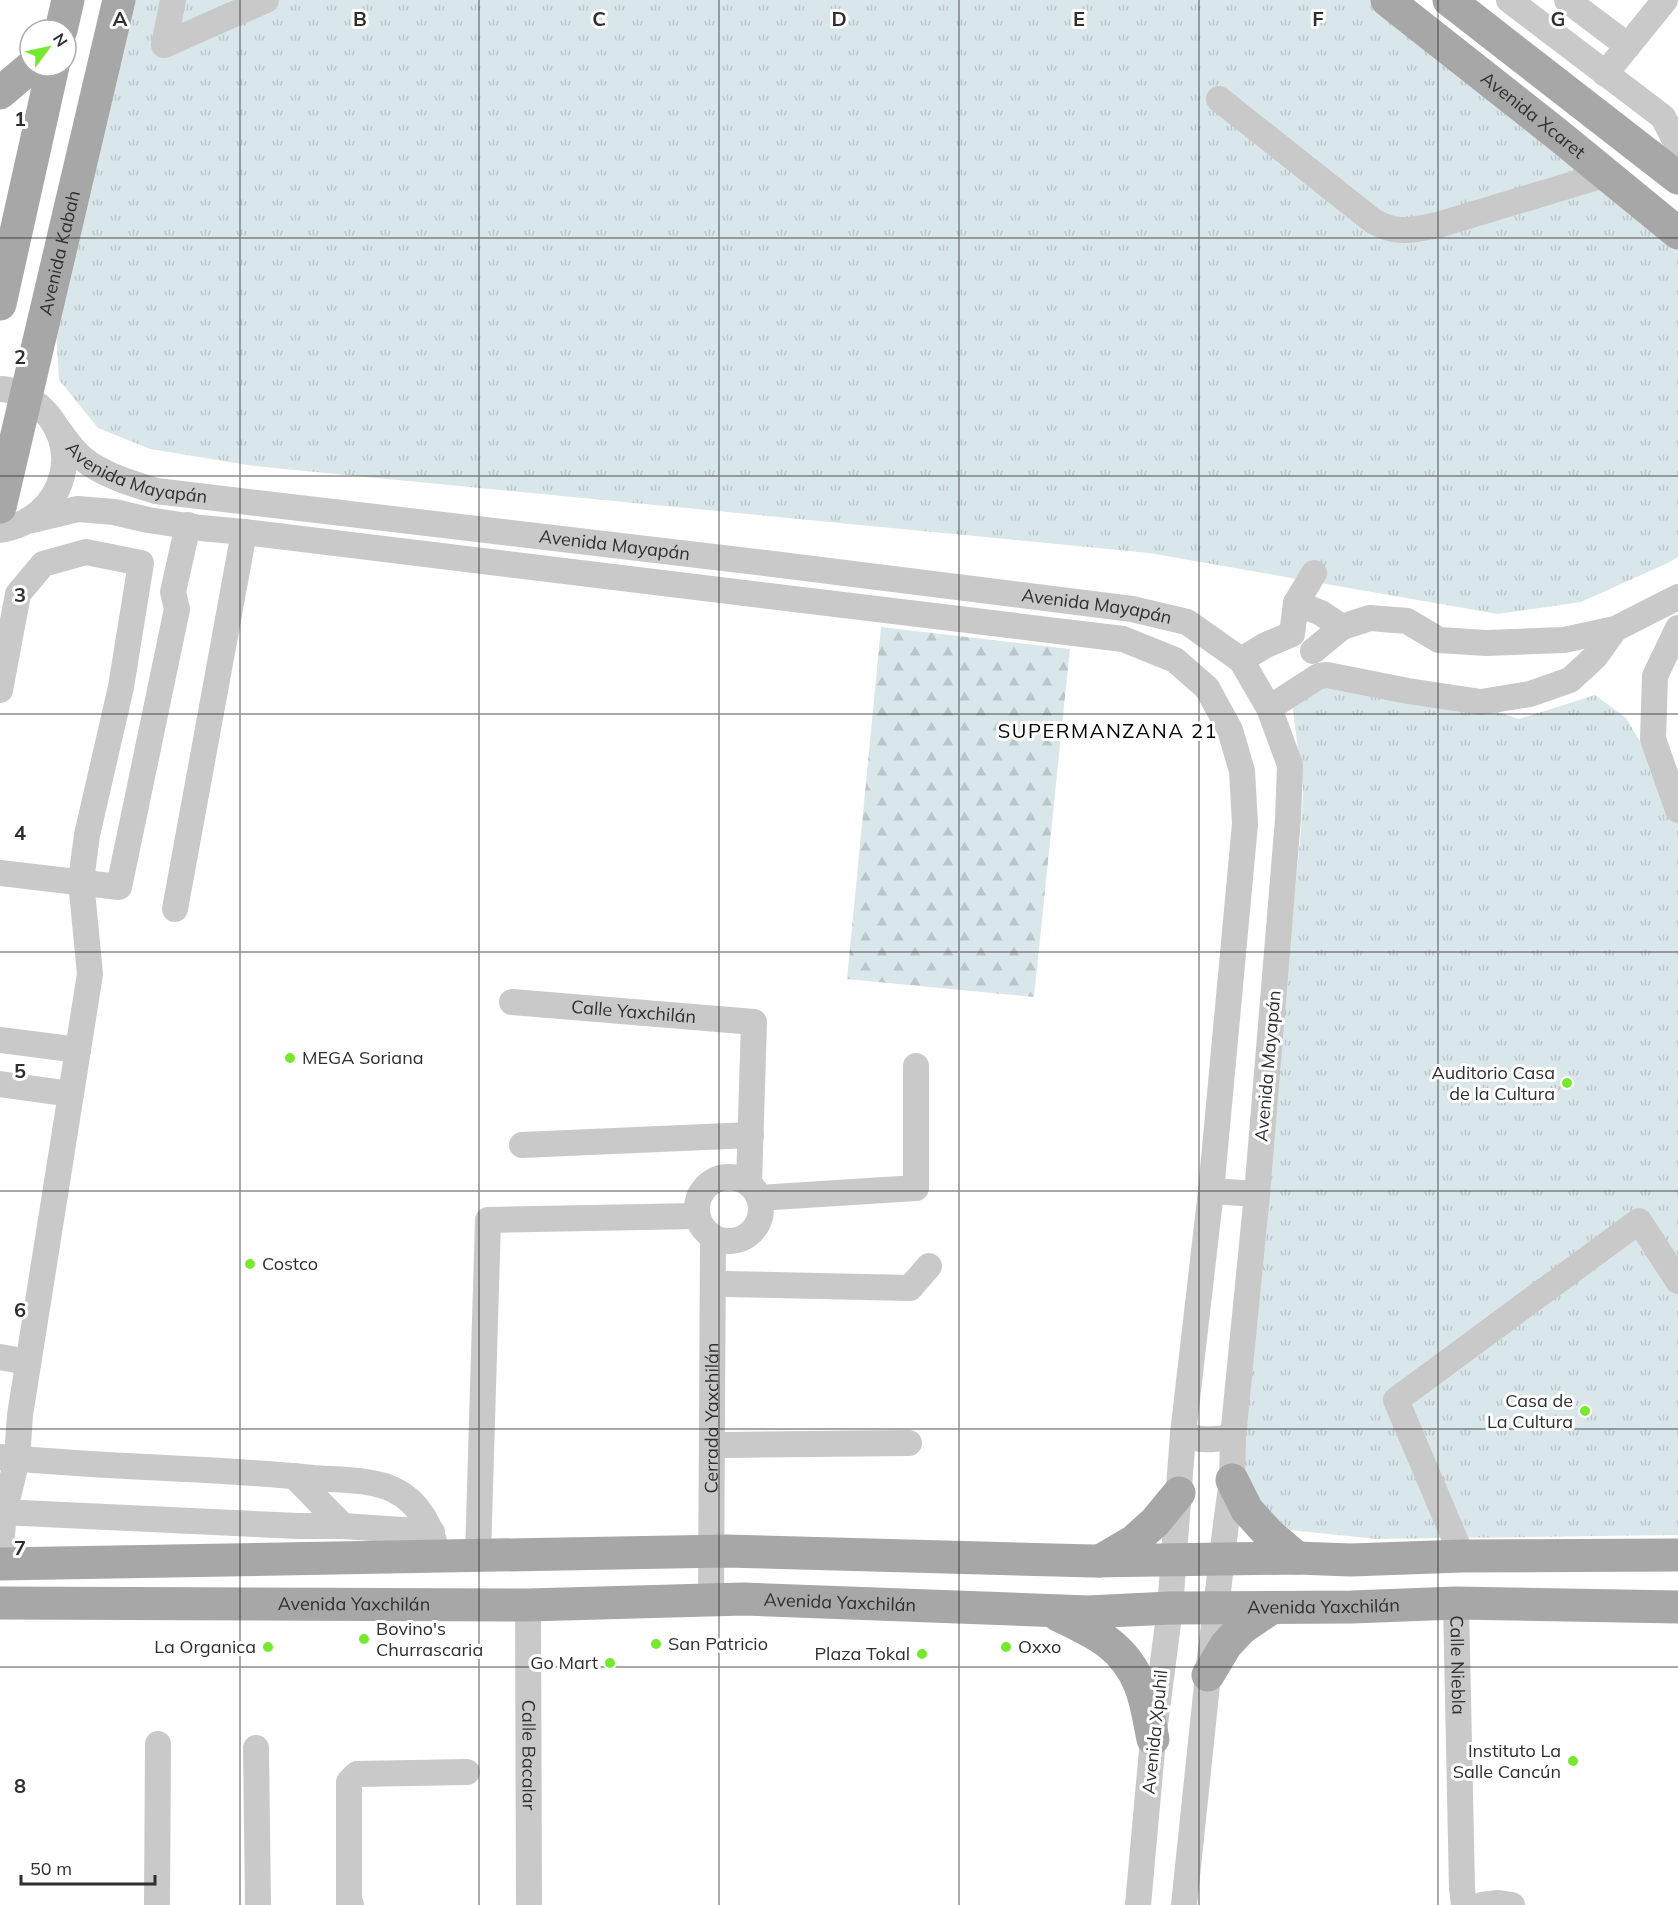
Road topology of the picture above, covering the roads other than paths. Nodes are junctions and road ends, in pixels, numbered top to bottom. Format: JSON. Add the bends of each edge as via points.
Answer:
{"nodes":[{"id":1,"x":68,"y":0,"type":"edge"},
{"id":2,"x":119,"y":0,"type":"edge"},
{"id":3,"x":173,"y":0,"type":"edge"},
{"id":4,"x":266,"y":0,"type":"edge"},
{"id":5,"x":1387,"y":0,"type":"edge"},
{"id":6,"x":1449,"y":0,"type":"edge"},
{"id":7,"x":1509,"y":0,"type":"edge"},
{"id":8,"x":1566,"y":0,"type":"edge"},
{"id":9,"x":1665,"y":0,"type":"edge"},
{"id":10,"x":64,"y":18,"type":"edge"},
{"id":11,"x":1628,"y":46,"type":"junction"},
{"id":12,"x":1605,"y":74,"type":"junction"},
{"id":13,"x":18,"y":78,"type":"edge"},
{"id":14,"x":50,"y":78,"type":"edge"},
{"id":15,"x":0,"y":93,"type":"edge"},
{"id":16,"x":1219,"y":99,"type":"dead end"},
{"id":17,"x":1557,"y":134,"type":"junction"},
{"id":18,"x":1677,"y":166,"type":"edge"},
{"id":19,"x":1607,"y":174,"type":"junction"},
{"id":20,"x":1678,"y":233,"type":"edge"},
{"id":21,"x":0,"y":304,"type":"edge"},
{"id":22,"x":13,"y":392,"type":"edge"},
{"id":23,"x":55,"y":425,"type":"junction"},
{"id":24,"x":123,"y":481,"type":"junction"},
{"id":25,"x":0,"y":507,"type":"edge"},
{"id":26,"x":114,"y":512,"type":"junction"},
{"id":27,"x":32,"y":520,"type":"junction"},
{"id":28,"x":194,"y":527,"type":"junction"},
{"id":29,"x":0,"y":530,"type":"edge"},
{"id":30,"x":244,"y":532,"type":"junction"},
{"id":31,"x":637,"y":548,"type":"junction"},
{"id":32,"x":1314,"y":573,"type":"dead end"},
{"id":33,"x":633,"y":580,"type":"junction"},
{"id":34,"x":138,"y":589,"type":"junction"},
{"id":35,"x":1678,"y":597,"type":"edge"},
{"id":36,"x":179,"y":598,"type":"junction"},
{"id":37,"x":1296,"y":603,"type":"junction"},
{"id":38,"x":1342,"y":627,"type":"junction"},
{"id":39,"x":1678,"y":628,"type":"edge"},
{"id":40,"x":1614,"y":629,"type":"junction"},
{"id":41,"x":1292,"y":634,"type":"junction"},
{"id":42,"x":1313,"y":651,"type":"junction"},
{"id":43,"x":1241,"y":660,"type":"junction"},
{"id":44,"x":1318,"y":676,"type":"junction"},
{"id":45,"x":0,"y":690,"type":"edge"},
{"id":46,"x":1269,"y":708,"type":"junction"},
{"id":47,"x":1678,"y":810,"type":"edge"},
{"id":48,"x":0,"y":873,"type":"edge"},
{"id":49,"x":81,"y":881,"type":"junction"},
{"id":50,"x":175,"y":909,"type":"dead end"},
{"id":51,"x":512,"y":1002,"type":"dead end"},
{"id":52,"x":0,"y":1040,"type":"edge"},
{"id":53,"x":0,"y":1055,"type":"edge"},
{"id":54,"x":77,"y":1057,"type":"junction"},
{"id":55,"x":916,"y":1066,"type":"dead end"},
{"id":56,"x":0,"y":1084,"type":"edge"},
{"id":57,"x":71,"y":1094,"type":"junction"},
{"id":58,"x":751,"y":1135,"type":"junction"},
{"id":59,"x":522,"y":1145,"type":"dead end"},
{"id":60,"x":754,"y":1191,"type":"junction"},
{"id":61,"x":1211,"y":1191,"type":"junction"},
{"id":62,"x":1257,"y":1194,"type":"junction"},
{"id":63,"x":697,"y":1216,"type":"junction"},
{"id":64,"x":719,"y":1239,"type":"junction"},
{"id":65,"x":929,"y":1266,"type":"dead end"},
{"id":66,"x":1678,"y":1281,"type":"edge"},
{"id":67,"x":726,"y":1284,"type":"junction"},
{"id":68,"x":0,"y":1357,"type":"edge"},
{"id":69,"x":28,"y":1362,"type":"junction"},
{"id":70,"x":10,"y":1414,"type":"edge"},
{"id":71,"x":1184,"y":1434,"type":"junction"},
{"id":72,"x":1233,"y":1437,"type":"junction"},
{"id":73,"x":909,"y":1443,"type":"dead end"},
{"id":74,"x":726,"y":1445,"type":"junction"},
{"id":75,"x":8,"y":1458,"type":"edge"},
{"id":76,"x":294,"y":1476,"type":"junction"},
{"id":77,"x":1232,"y":1480,"type":"junction"},
{"id":78,"x":1179,"y":1493,"type":"junction"},
{"id":79,"x":3,"y":1507,"type":"edge"},
{"id":80,"x":298,"y":1526,"type":"junction"},
{"id":81,"x":343,"y":1526,"type":"junction"},
{"id":82,"x":435,"y":1544,"type":"junction"},
{"id":83,"x":719,"y":1551,"type":"junction"},
{"id":84,"x":478,"y":1554,"type":"junction"},
{"id":85,"x":1678,"y":1555,"type":"edge"},
{"id":86,"x":1462,"y":1556,"type":"junction"},
{"id":87,"x":0,"y":1557,"type":"edge"},
{"id":88,"x":1297,"y":1558,"type":"junction"},
{"id":89,"x":1173,"y":1559,"type":"junction"},
{"id":90,"x":1221,"y":1560,"type":"junction"},
{"id":91,"x":1351,"y":1560,"type":"junction"},
{"id":92,"x":1096,"y":1562,"type":"junction"},
{"id":93,"x":0,"y":1564,"type":"edge"},
{"id":94,"x":718,"y":1600,"type":"junction"},
{"id":95,"x":0,"y":1603,"type":"edge"},
{"id":96,"x":1456,"y":1603,"type":"junction"},
{"id":97,"x":438,"y":1605,"type":"junction"},
{"id":98,"x":528,"y":1605,"type":"junction"},
{"id":99,"x":1217,"y":1606,"type":"junction"},
{"id":100,"x":1352,"y":1607,"type":"junction"},
{"id":101,"x":1678,"y":1607,"type":"edge"},
{"id":102,"x":1170,"y":1608,"type":"junction"},
{"id":103,"x":1270,"y":1609,"type":"junction"},
{"id":104,"x":1045,"y":1610,"type":"junction"},
{"id":105,"x":1088,"y":1612,"type":"junction"},
{"id":106,"x":1208,"y":1675,"type":"junction"},
{"id":107,"x":1153,"y":1739,"type":"junction"},
{"id":108,"x":158,"y":1744,"type":"dead end"},
{"id":109,"x":256,"y":1748,"type":"dead end"},
{"id":110,"x":467,"y":1772,"type":"dead end"},
{"id":111,"x":157,"y":1905,"type":"edge"},
{"id":112,"x":258,"y":1905,"type":"edge"},
{"id":113,"x":351,"y":1905,"type":"edge"},
{"id":114,"x":529,"y":1905,"type":"edge"},
{"id":115,"x":1138,"y":1905,"type":"edge"},
{"id":116,"x":1184,"y":1905,"type":"edge"},
{"id":117,"x":1464,"y":1905,"type":"edge"},
{"id":118,"x":1482,"y":1905,"type":"edge"},
{"id":119,"x":1512,"y":1905,"type":"edge"}],
"edges":[{"from":1,"to":10,"type":"main road"},
{"from":2,"to":22,"type":"main road","name":"Avenida Kabah"},
{"from":3,"to":4,"type":"street","via":[[164,45]]},
{"from":5,"to":17,"type":"main road","name":"Avenida Xcaret"},
{"from":6,"to":18,"type":"main road"},
{"from":7,"to":12,"type":"street"},
{"from":8,"to":11,"type":"street"},
{"from":9,"to":11,"type":"street"},
{"from":11,"to":12,"type":"street"},
{"from":12,"to":18,"type":"street","via":[[1663,117]]},
{"from":13,"to":15,"type":"main road"},
{"from":14,"to":21,"type":"main road"},
{"from":16,"to":19,"type":"street","via":[[1373,221],[1396,231],[1438,225]]},
{"from":17,"to":18,"type":"main road"},
{"from":17,"to":19,"type":"main road","name":"Avenida Xcaret"},
{"from":19,"to":20,"type":"main road","name":"Avenida Xcaret"},
{"from":22,"to":23,"type":"street","name":"Avenida Mayapán","via":[[43,408]]},
{"from":22,"to":25,"type":"main road","name":"Avenida Kabah"},
{"from":23,"to":24,"type":"street","name":"Avenida Mayapán","via":[[88,464]]},
{"from":23,"to":27,"type":"street","via":[[63,445],[59,487],[48,506]]},
{"from":24,"to":26,"type":"street","via":[[113,498]]},
{"from":24,"to":31,"type":"street","name":"Avenida Mayapán","via":[[156,491]]},
{"from":26,"to":27,"type":"street","name":"Avenida Mayapán","via":[[78,509]]},
{"from":26,"to":28,"type":"street","name":"Avenida Mayapán"},
{"from":27,"to":29,"type":"street","name":"Avenida Mayapán"},
{"from":28,"to":30,"type":"street","name":"Avenida Mayapán"},
{"from":28,"to":36,"type":"street"},
{"from":30,"to":33,"type":"street","name":"Avenida Mayapán"},
{"from":30,"to":50,"type":"street"},
{"from":31,"to":33,"type":"street"},
{"from":31,"to":43,"type":"street","name":"Avenida Mayapán","via":[[1132,609],[1187,622]]},
{"from":32,"to":37,"type":"street"},
{"from":33,"to":61,"type":"street","name":"Avenida Mayapán","via":[[1123,639],[1176,660],[1207,688],[1230,730],[1242,771],[1245,824]]},
{"from":34,"to":36,"type":"street"},
{"from":34,"to":45,"type":"street","via":[[141,563],[86,552],[43,564],[18,594]]},
{"from":34,"to":49,"type":"street"},
{"from":35,"to":40,"type":"street"},
{"from":36,"to":49,"type":"street","via":[[119,886]]},
{"from":37,"to":38,"type":"street"},
{"from":37,"to":41,"type":"street"},
{"from":38,"to":40,"type":"street","via":[[1370,618],[1407,621],[1439,640],[1486,643],[1564,640]]},
{"from":38,"to":42,"type":"street"},
{"from":39,"to":47,"type":"street","via":[[1654,676],[1653,739]]},
{"from":40,"to":44,"type":"street","via":[[1594,657],[1570,680],[1530,694],[1481,702]]},
{"from":41,"to":42,"type":"street"},
{"from":41,"to":43,"type":"street"},
{"from":42,"to":44,"type":"street"},
{"from":43,"to":46,"type":"street","name":"Avenida Mayapán"},
{"from":44,"to":46,"type":"street"},
{"from":46,"to":62,"type":"street","name":"Avenida Mayapán","via":[[1290,765]]},
{"from":48,"to":49,"type":"street"},
{"from":49,"to":54,"type":"street","via":[[90,974]]},
{"from":51,"to":58,"type":"street","name":"Calle Yaxchilán","via":[[754,1022]]},
{"from":52,"to":54,"type":"street"},
{"from":53,"to":54,"type":"street"},
{"from":54,"to":57,"type":"street"},
{"from":55,"to":60,"type":"street","via":[[915,1188]]},
{"from":56,"to":57,"type":"street"},
{"from":57,"to":69,"type":"street"},
{"from":58,"to":59,"type":"street"},
{"from":58,"to":60,"type":"street"},
{"from":60,"to":63,"type":"street","via":[[735,1177],[719,1178],[705,1186],[698,1200]]},
{"from":60,"to":64,"type":"street","via":[[761,1211],[758,1223],[739,1240]]},
{"from":61,"to":62,"type":"street"},
{"from":61,"to":71,"type":"street","name":"Avenida Mayapán"},
{"from":62,"to":72,"type":"street","name":"Avenida Mayapán"},
{"from":63,"to":64,"type":"street","via":[[703,1228]]},
{"from":63,"to":84,"type":"street","via":[[488,1220]]},
{"from":64,"to":67,"type":"street","name":"Cerrada Yaxchilán"},
{"from":64,"to":83,"type":"street","name":"Cerrada Yaxchilán"},
{"from":65,"to":67,"type":"street","via":[[910,1288]]},
{"from":66,"to":86,"type":"street","via":[[1639,1221],[1396,1400]]},
{"from":67,"to":74,"type":"street","name":"Cerrada Yaxchilán"},
{"from":68,"to":69,"type":"street"},
{"from":69,"to":70,"type":"street"},
{"from":70,"to":75,"type":"street"},
{"from":71,"to":72,"type":"street","via":[[1204,1440]]},
{"from":71,"to":78,"type":"street","name":"Avenida Mayapán"},
{"from":72,"to":77,"type":"street","name":"Avenida Mayapán"},
{"from":73,"to":74,"type":"street"},
{"from":74,"to":83,"type":"street","name":"Cerrada Yaxchilán"},
{"from":75,"to":76,"type":"street"},
{"from":75,"to":79,"type":"street"},
{"from":76,"to":80,"type":"street"},
{"from":76,"to":81,"type":"street"},
{"from":76,"to":82,"type":"street","via":[[376,1484],[395,1490],[424,1517]]},
{"from":77,"to":88,"type":"main road","via":[[1247,1510]]},
{"from":77,"to":90,"type":"street","name":"Avenida Mayapán"},
{"from":78,"to":89,"type":"street","name":"Avenida Mayapán"},
{"from":78,"to":92,"type":"main road","via":[[1134,1541]]},
{"from":79,"to":80,"type":"street"},
{"from":79,"to":87,"type":"street"},
{"from":80,"to":81,"type":"street"},
{"from":81,"to":82,"type":"street"},
{"from":82,"to":84,"type":"main road"},
{"from":82,"to":93,"type":"main road"},
{"from":82,"to":97,"type":"main road"},
{"from":83,"to":84,"type":"main road"},
{"from":83,"to":92,"type":"main road"},
{"from":83,"to":94,"type":"street","name":"Cerrada Yaxchilán"},
{"from":85,"to":86,"type":"main road"},
{"from":86,"to":91,"type":"main road"},
{"from":88,"to":90,"type":"main road"},
{"from":88,"to":91,"type":"main road"},
{"from":89,"to":90,"type":"main road"},
{"from":89,"to":92,"type":"main road"},
{"from":89,"to":102,"type":"street","name":"Avenida Xpuhil"},
{"from":90,"to":99,"type":"street"},
{"from":91,"to":100,"type":"main road","via":[[1344,1583]]},
{"from":92,"to":105,"type":"main road","via":[[1099,1588]]},
{"from":94,"to":98,"type":"main road","name":"Avenida Yaxchilán"},
{"from":94,"to":104,"type":"main road","name":"Avenida Yaxchilán"},
{"from":95,"to":97,"type":"main road","name":"Avenida Yaxchilán"},
{"from":96,"to":100,"type":"main road","name":"Avenida Yaxchilán"},
{"from":96,"to":101,"type":"main road","name":"Avenida Yaxchilán"},
{"from":96,"to":117,"type":"street","name":"Calle Niebla"},
{"from":97,"to":98,"type":"main road","name":"Avenida Yaxchilán"},
{"from":98,"to":114,"type":"street","name":"Calle Bacalar"},
{"from":99,"to":102,"type":"main road","name":"Avenida Yaxchilán"},
{"from":99,"to":103,"type":"main road","name":"Avenida Yaxchilán"},
{"from":99,"to":106,"type":"street"},
{"from":100,"to":103,"type":"main road","name":"Avenida Yaxchilán"},
{"from":102,"to":105,"type":"main road","name":"Avenida Yaxchilán"},
{"from":102,"to":107,"type":"street","name":"Avenida Xpuhil"},
{"from":103,"to":106,"type":"main road","via":[[1242,1628],[1226,1645]]},
{"from":104,"to":105,"type":"main road","name":"Avenida Yaxchilán"},
{"from":104,"to":107,"type":"main road","via":[[1095,1632],[1122,1654],[1140,1685]]},
{"from":106,"to":116,"type":"street"},
{"from":107,"to":115,"type":"street","name":"Avenida Xpuhil"},
{"from":108,"to":111,"type":"street"},
{"from":109,"to":112,"type":"street"},
{"from":110,"to":113,"type":"street","via":[[357,1774],[349,1782]]},
{"from":118,"to":119,"type":"street"}]}
